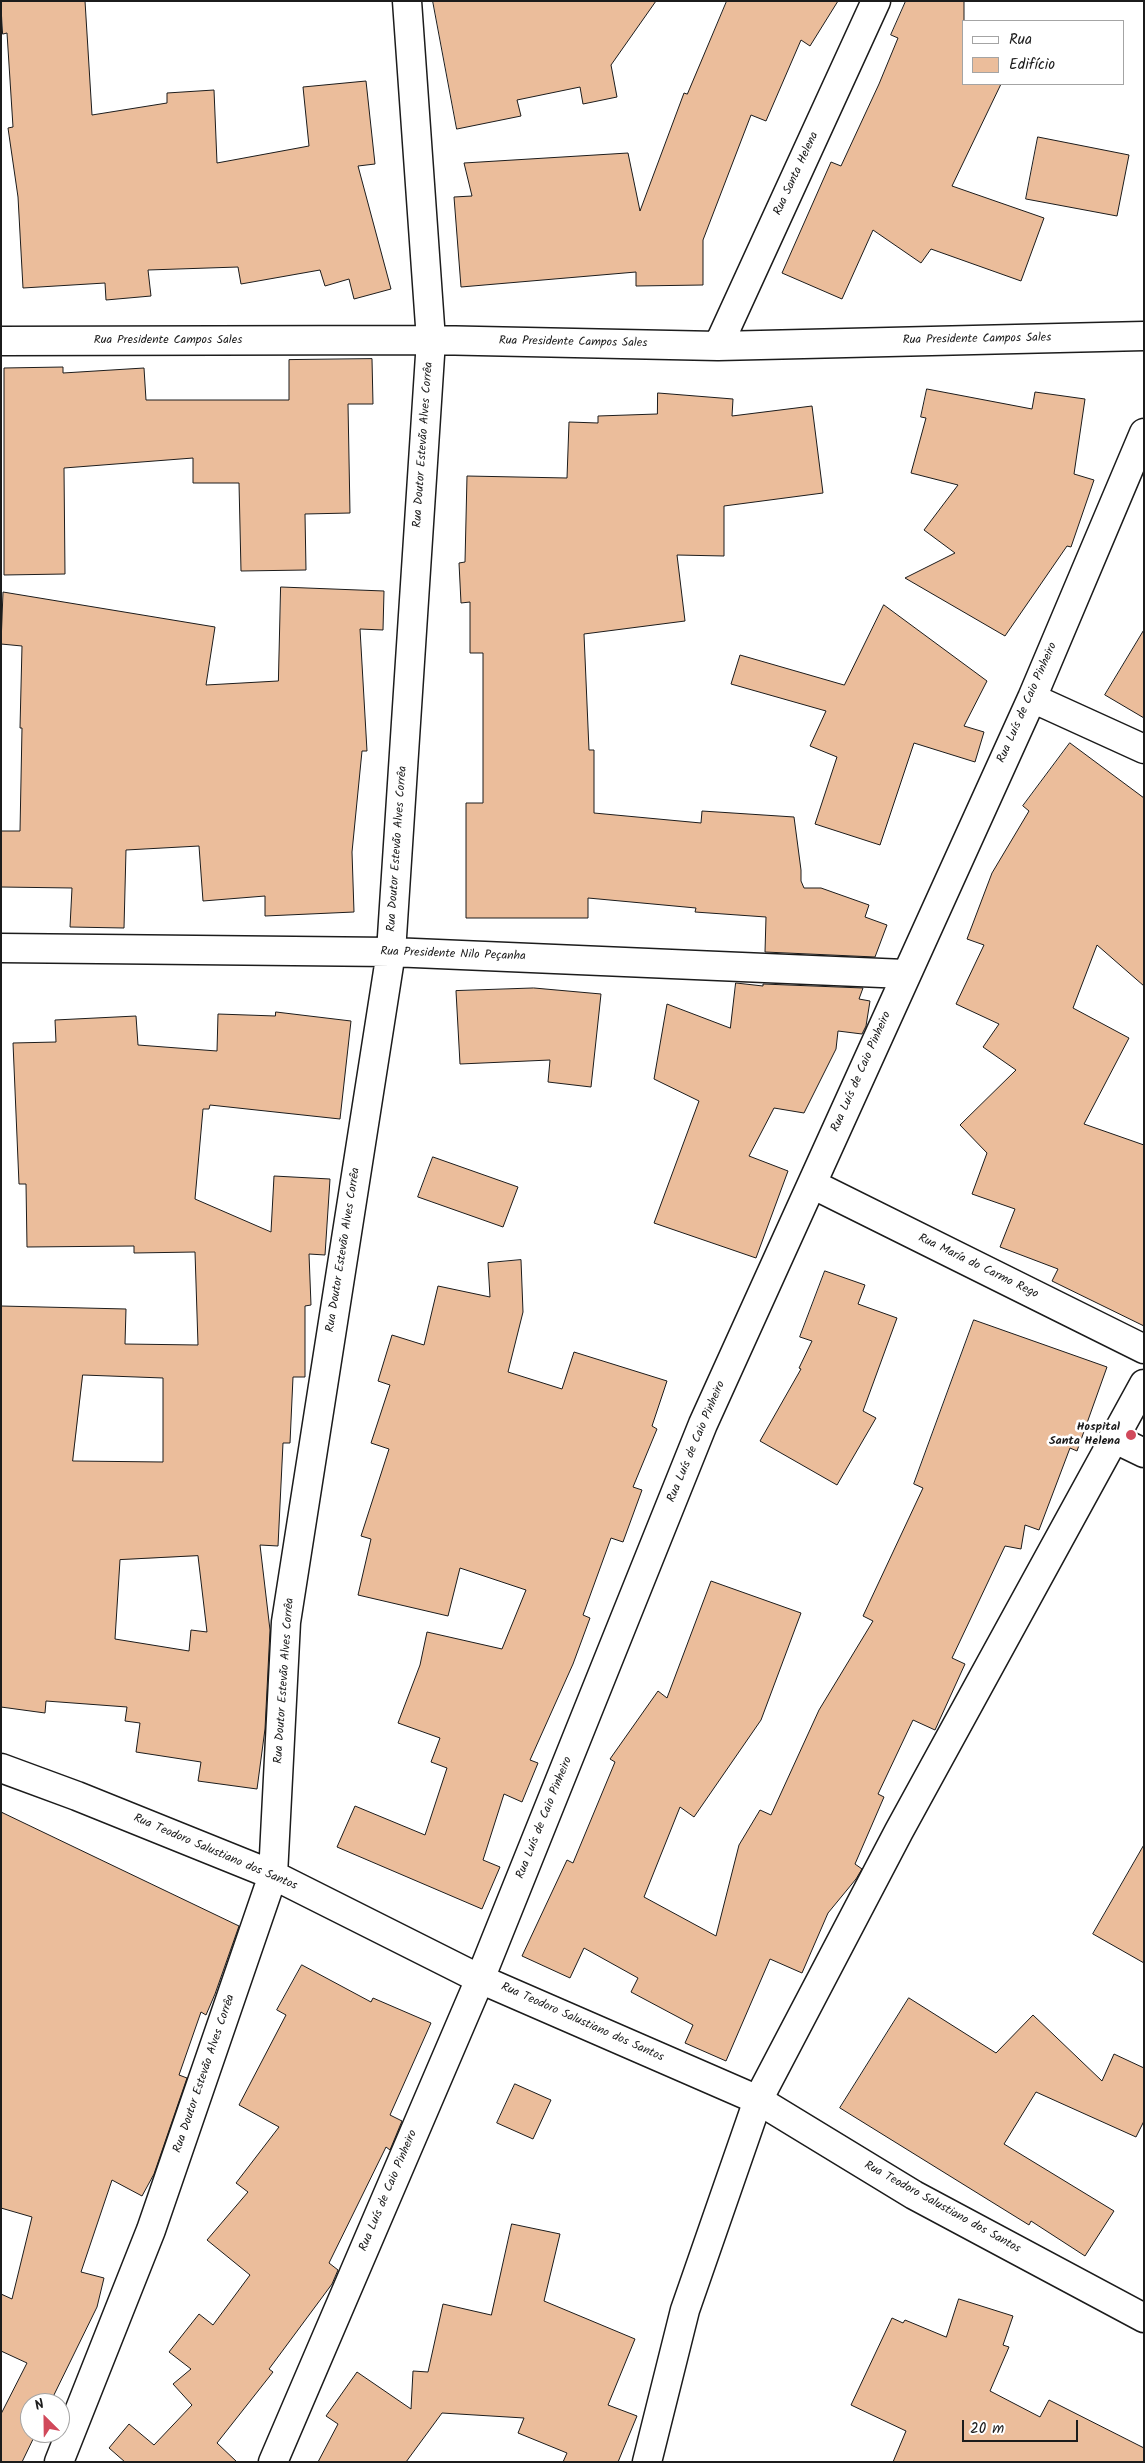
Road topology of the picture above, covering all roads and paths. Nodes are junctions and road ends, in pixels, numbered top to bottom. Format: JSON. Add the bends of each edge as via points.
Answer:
{"nodes":[{"id":1,"x":407,"y":1,"type":"edge"},
{"id":2,"x":876,"y":1,"type":"edge"},
{"id":3,"x":1144,"y":336,"type":"edge"},
{"id":4,"x":431,"y":340,"type":"junction"},
{"id":5,"x":1,"y":341,"type":"edge"},
{"id":6,"x":718,"y":346,"type":"junction"},
{"id":7,"x":1144,"y":433,"type":"edge"},
{"id":8,"x":1032,"y":698,"type":"junction"},
{"id":9,"x":1144,"y":749,"type":"edge"},
{"id":10,"x":1,"y":948,"type":"edge"},
{"id":11,"x":391,"y":952,"type":"junction"},
{"id":12,"x":905,"y":974,"type":"junction"},
{"id":13,"x":812,"y":1184,"type":"junction"},
{"id":14,"x":1144,"y":1349,"type":"edge"},
{"id":15,"x":1144,"y":1384,"type":"edge"},
{"id":16,"x":1113,"y":1438,"type":"junction"},
{"id":17,"x":1144,"y":1453,"type":"edge"},
{"id":18,"x":1,"y":1768,"type":"edge"},
{"id":19,"x":273,"y":1875,"type":"junction"},
{"id":20,"x":480,"y":1978,"type":"junction"},
{"id":21,"x":758,"y":2100,"type":"junction"},
{"id":22,"x":1144,"y":2318,"type":"edge"},
{"id":23,"x":59,"y":2462,"type":"edge"},
{"id":24,"x":273,"y":2462,"type":"edge"},
{"id":25,"x":647,"y":2462,"type":"edge"}],
"edges":[{"from":1,"to":4,"type":"street","name":"Rua Doutor Estevão Alves Corrêa"},
{"from":2,"to":6,"type":"street","name":"Rua Santa Helena"},
{"from":3,"to":6,"type":"street","name":"Rua Presidente Campos Sales"},
{"from":4,"to":5,"type":"street","name":"Rua Presidente Campos Sales"},
{"from":4,"to":6,"type":"street","name":"Rua Presidente Campos Sales"},
{"from":4,"to":11,"type":"street","name":"Rua Doutor Estevão Alves Corrêa"},
{"from":7,"to":8,"type":"street","name":"Rua Luís de Caio Pinheiro"},
{"from":8,"to":9,"type":"street"},
{"from":8,"to":12,"type":"street","name":"Rua Luís de Caio Pinheiro"},
{"from":10,"to":11,"type":"street","name":"Rua Presidente Nilo Peçanha"},
{"from":11,"to":12,"type":"street","name":"Rua Presidente Nilo Peçanha"},
{"from":11,"to":19,"type":"street","name":"Rua Doutor Estevão Alves Corrêa","via":[[286,1622]]},
{"from":12,"to":13,"type":"street","name":"Rua Luís de Caio Pinheiro"},
{"from":13,"to":14,"type":"street","name":"Rua María do Carmo Rego"},
{"from":13,"to":20,"type":"street","name":"Rua Luís de Caio Pinheiro","via":[[703,1424]]},
{"from":15,"to":16,"type":"street"},
{"from":16,"to":17,"type":"street"},
{"from":16,"to":21,"type":"street","via":[[899,1831]]},
{"from":18,"to":19,"type":"street","name":"Rua Teodoro Salustiano dos Santos"},
{"from":19,"to":20,"type":"street","name":"Rua Teodoro Salustiano dos Santos"},
{"from":19,"to":23,"type":"street","name":"Rua Doutor Estevão Alves Corrêa","via":[[151,2230]]},
{"from":20,"to":21,"type":"street","name":"Rua Teodoro Salustiano dos Santos"},
{"from":20,"to":24,"type":"street","name":"Rua Luís de Caio Pinheiro"},
{"from":21,"to":22,"type":"street","name":"Rua Teodoro Salustiano dos Santos","via":[[914,2195]]},
{"from":21,"to":25,"type":"street","via":[[685,2310]]}]}
